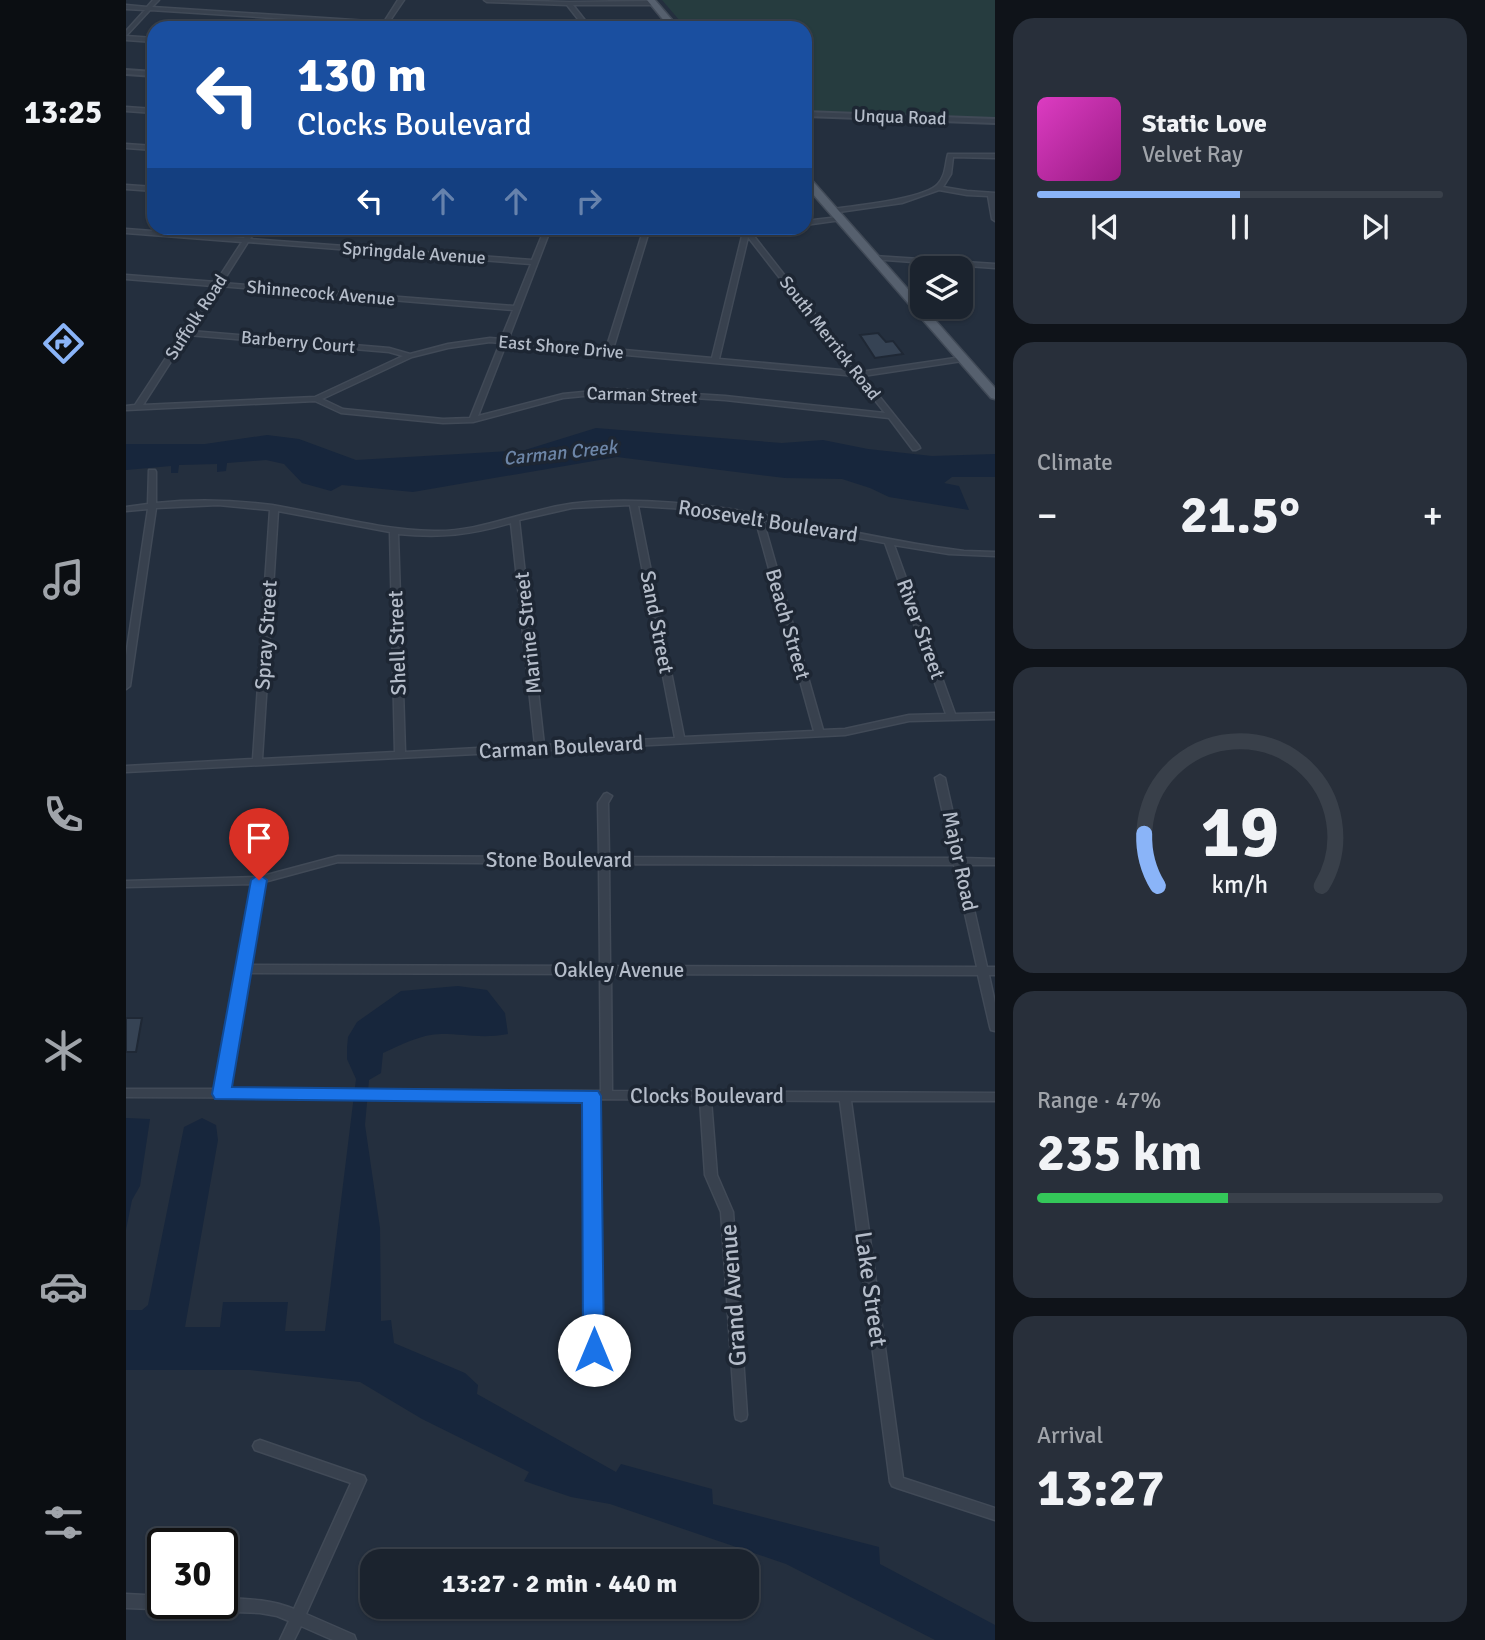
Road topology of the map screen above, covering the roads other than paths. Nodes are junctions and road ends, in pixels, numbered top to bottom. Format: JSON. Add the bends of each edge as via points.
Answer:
{"nodes":[{"id":1,"x":155,"y":0,"type":"edge"},
{"id":2,"x":401,"y":0,"type":"edge"},
{"id":3,"x":487,"y":0,"type":"edge"},
{"id":4,"x":652,"y":1,"type":"edge"},
{"id":5,"x":569,"y":4,"type":"junction"},
{"id":6,"x":126,"y":7,"type":"edge"},
{"id":7,"x":148,"y":9,"type":"junction"},
{"id":8,"x":315,"y":21,"type":"edge"},
{"id":9,"x":387,"y":21,"type":"edge"},
{"id":10,"x":582,"y":21,"type":"edge"},
{"id":11,"x":669,"y":21,"type":"edge"},
{"id":12,"x":126,"y":36,"type":"edge"},
{"id":13,"x":147,"y":39,"type":"edge"},
{"id":14,"x":126,"y":72,"type":"edge"},
{"id":15,"x":147,"y":74,"type":"edge"},
{"id":16,"x":126,"y":109,"type":"edge"},
{"id":17,"x":147,"y":110,"type":"edge"},
{"id":18,"x":812,"y":114,"type":"edge"},
{"id":19,"x":995,"y":121,"type":"edge"},
{"id":20,"x":126,"y":146,"type":"edge"},
{"id":21,"x":147,"y":148,"type":"edge"},
{"id":22,"x":995,"y":156,"type":"edge"},
{"id":23,"x":126,"y":187,"type":"edge"},
{"id":24,"x":812,"y":187,"type":"edge"},
{"id":25,"x":147,"y":188,"type":"edge"},
{"id":26,"x":939,"y":188,"type":"junction"},
{"id":27,"x":993,"y":195,"type":"edge"},
{"id":28,"x":836,"y":215,"type":"junction"},
{"id":29,"x":995,"y":219,"type":"edge"},
{"id":30,"x":812,"y":221,"type":"edge"},
{"id":31,"x":126,"y":231,"type":"edge"},
{"id":32,"x":147,"y":233,"type":"edge"},
{"id":33,"x":179,"y":235,"type":"edge"},
{"id":34,"x":249,"y":235,"type":"edge"},
{"id":35,"x":545,"y":235,"type":"edge"},
{"id":36,"x":645,"y":235,"type":"edge"},
{"id":37,"x":744,"y":235,"type":"edge"},
{"id":38,"x":750,"y":235,"type":"edge"},
{"id":39,"x":246,"y":240,"type":"junction"},
{"id":40,"x":874,"y":258,"type":"junction"},
{"id":41,"x":535,"y":262,"type":"junction"},
{"id":42,"x":995,"y":266,"type":"edge"},
{"id":43,"x":126,"y":277,"type":"edge"},
{"id":44,"x":217,"y":285,"type":"junction"},
{"id":45,"x":517,"y":308,"type":"junction"},
{"id":46,"x":186,"y":333,"type":"junction"},
{"id":47,"x":504,"y":341,"type":"junction"},
{"id":48,"x":609,"y":351,"type":"junction"},
{"id":49,"x":410,"y":356,"type":"junction"},
{"id":50,"x":962,"y":359,"type":"junction"},
{"id":51,"x":715,"y":361,"type":"junction"},
{"id":52,"x":859,"y":374,"type":"junction"},
{"id":53,"x":995,"y":395,"type":"edge"},
{"id":54,"x":316,"y":398,"type":"junction"},
{"id":55,"x":138,"y":407,"type":"junction"},
{"id":56,"x":126,"y":408,"type":"edge"},
{"id":57,"x":891,"y":416,"type":"junction"},
{"id":58,"x":473,"y":420,"type":"junction"},
{"id":59,"x":916,"y":448,"type":"dead end"},
{"id":60,"x":152,"y":472,"type":"dead end"},
{"id":61,"x":634,"y":504,"type":"junction"},
{"id":62,"x":152,"y":506,"type":"junction"},
{"id":63,"x":274,"y":508,"type":"junction"},
{"id":64,"x":126,"y":509,"type":"edge"},
{"id":65,"x":758,"y":516,"type":"junction"},
{"id":66,"x":515,"y":519,"type":"junction"},
{"id":67,"x":394,"y":531,"type":"junction"},
{"id":68,"x":889,"y":542,"type":"junction"},
{"id":69,"x":995,"y":554,"type":"edge"},
{"id":70,"x":126,"y":686,"type":"edge"},
{"id":71,"x":995,"y":716,"type":"edge"},
{"id":72,"x":952,"y":717,"type":"junction"},
{"id":73,"x":819,"y":732,"type":"junction"},
{"id":74,"x":680,"y":740,"type":"junction"},
{"id":75,"x":540,"y":747,"type":"junction"},
{"id":76,"x":400,"y":755,"type":"junction"},
{"id":77,"x":257,"y":762,"type":"junction"},
{"id":78,"x":126,"y":769,"type":"edge"},
{"id":79,"x":940,"y":778,"type":"dead end"},
{"id":80,"x":607,"y":796,"type":"dead end"},
{"id":81,"x":604,"y":860,"type":"junction"},
{"id":82,"x":960,"y":862,"type":"junction"},
{"id":83,"x":995,"y":862,"type":"edge"},
{"id":84,"x":259,"y":880,"type":"junction"},
{"id":85,"x":126,"y":884,"type":"edge"},
{"id":86,"x":244,"y":968,"type":"junction"},
{"id":87,"x":606,"y":970,"type":"junction"},
{"id":88,"x":989,"y":971,"type":"edge"},
{"id":89,"x":995,"y":1027,"type":"edge"},
{"id":90,"x":126,"y":1093,"type":"edge"},
{"id":91,"x":221,"y":1094,"type":"junction"},
{"id":92,"x":592,"y":1096,"type":"junction"},
{"id":93,"x":607,"y":1096,"type":"junction"},
{"id":94,"x":705,"y":1096,"type":"junction"},
{"id":95,"x":845,"y":1097,"type":"junction"},
{"id":96,"x":995,"y":1097,"type":"edge"},
{"id":97,"x":594,"y":1350,"type":"dead end"},
{"id":98,"x":741,"y":1415,"type":"dead end"},
{"id":99,"x":260,"y":1446,"type":"dead end"},
{"id":100,"x":995,"y":1514,"type":"edge"},
{"id":101,"x":126,"y":1601,"type":"edge"},
{"id":102,"x":298,"y":1617,"type":"junction"},
{"id":103,"x":287,"y":1640,"type":"edge"},
{"id":104,"x":349,"y":1640,"type":"edge"}],
"edges":[{"from":1,"to":6,"type":"street"},
{"from":1,"to":7,"type":"street"},
{"from":2,"to":9,"type":"street"},
{"from":3,"to":5,"type":"street"},
{"from":4,"to":5,"type":"street"},
{"from":4,"to":11,"type":"main road"},
{"from":5,"to":10,"type":"street"},
{"from":6,"to":7,"type":"street"},
{"from":7,"to":8,"type":"street"},
{"from":7,"to":12,"type":"street"},
{"from":12,"to":13,"type":"street"},
{"from":14,"to":15,"type":"street"},
{"from":16,"to":17,"type":"street"},
{"from":18,"to":19,"type":"street","name":"Unqua Road"},
{"from":20,"to":21,"type":"street"},
{"from":22,"to":26,"type":"street","via":[[949,156],[948,174]]},
{"from":23,"to":25,"type":"street"},
{"from":24,"to":28,"type":"main road"},
{"from":26,"to":27,"type":"street"},
{"from":26,"to":28,"type":"street"},
{"from":27,"to":29,"type":"street"},
{"from":28,"to":30,"type":"street"},
{"from":28,"to":40,"type":"main road"},
{"from":31,"to":32,"type":"street","name":"Springdale Avenue"},
{"from":33,"to":39,"type":"street","name":"Springdale Avenue"},
{"from":34,"to":39,"type":"street","name":"Suffolk Road"},
{"from":35,"to":41,"type":"street"},
{"from":36,"to":48,"type":"street"},
{"from":37,"to":51,"type":"street"},
{"from":38,"to":52,"type":"street","name":"South Merrick Road"},
{"from":39,"to":41,"type":"street","name":"Springdale Avenue"},
{"from":39,"to":44,"type":"street","name":"Suffolk Road"},
{"from":40,"to":42,"type":"street"},
{"from":40,"to":50,"type":"main road"},
{"from":41,"to":45,"type":"street"},
{"from":43,"to":44,"type":"street","name":"Shinnecock Avenue"},
{"from":44,"to":45,"type":"street","name":"Shinnecock Avenue"},
{"from":44,"to":46,"type":"street","name":"Suffolk Road"},
{"from":45,"to":47,"type":"street"},
{"from":46,"to":49,"type":"street","name":"Barberry Court","via":[[389,349]]},
{"from":46,"to":55,"type":"street","name":"Suffolk Road"},
{"from":47,"to":48,"type":"street","name":"East Shore Drive"},
{"from":47,"to":49,"type":"street","name":"East Shore Drive","via":[[449,346]]},
{"from":47,"to":58,"type":"street"},
{"from":48,"to":51,"type":"street","name":"East Shore Drive"},
{"from":49,"to":54,"type":"street","name":"East Shore Drive"},
{"from":50,"to":52,"type":"street","name":"East Shore Drive"},
{"from":50,"to":53,"type":"main road"},
{"from":51,"to":52,"type":"street","name":"East Shore Drive"},
{"from":52,"to":57,"type":"street","name":"South Merrick Road"},
{"from":54,"to":55,"type":"street","name":"East Shore Drive"},
{"from":54,"to":58,"type":"street","name":"Carman Street","via":[[341,411]]},
{"from":55,"to":56,"type":"street","name":"East Shore Drive"},
{"from":57,"to":58,"type":"street","name":"Carman Street","via":[[614,391],[563,396]]},
{"from":57,"to":59,"type":"street","name":"South Merrick Road"},
{"from":60,"to":62,"type":"street"},
{"from":61,"to":65,"type":"street","name":"Roosevelt Boulevard"},
{"from":61,"to":66,"type":"street","name":"Roosevelt Boulevard","via":[[566,507]]},
{"from":61,"to":74,"type":"street","name":"Sand Street"},
{"from":62,"to":63,"type":"street","name":"Roosevelt Boulevard","via":[[210,503]]},
{"from":62,"to":64,"type":"street","name":"Roosevelt Boulevard"},
{"from":62,"to":70,"type":"street"},
{"from":63,"to":67,"type":"street","name":"Roosevelt Boulevard"},
{"from":63,"to":77,"type":"street","name":"Spray Street"},
{"from":65,"to":68,"type":"street","name":"Roosevelt Boulevard"},
{"from":65,"to":73,"type":"street","name":"Beach Street"},
{"from":66,"to":67,"type":"street","name":"Roosevelt Boulevard","via":[[463,532]]},
{"from":66,"to":75,"type":"street","name":"Marine Street"},
{"from":67,"to":76,"type":"street","name":"Shell Street"},
{"from":68,"to":69,"type":"street","name":"Roosevelt Boulevard","via":[[956,554]]},
{"from":68,"to":72,"type":"street","name":"River Street"},
{"from":71,"to":72,"type":"street","name":"Carman Boulevard"},
{"from":72,"to":73,"type":"street","name":"Carman Boulevard","via":[[909,718],[845,732]]},
{"from":73,"to":74,"type":"street","name":"Carman Boulevard"},
{"from":74,"to":75,"type":"street","name":"Carman Boulevard"},
{"from":75,"to":76,"type":"street","name":"Carman Boulevard"},
{"from":76,"to":77,"type":"street","name":"Carman Boulevard"},
{"from":77,"to":78,"type":"street","name":"Carman Boulevard"},
{"from":79,"to":82,"type":"street","name":"Major Road"},
{"from":80,"to":81,"type":"street","via":[[603,803]]},
{"from":81,"to":82,"type":"street","name":"Stone Boulevard"},
{"from":81,"to":84,"type":"street","name":"Stone Boulevard","via":[[338,859]]},
{"from":81,"to":87,"type":"street"},
{"from":82,"to":83,"type":"street","name":"Stone Boulevard"},
{"from":82,"to":88,"type":"street","name":"Major Road"},
{"from":84,"to":85,"type":"street","name":"Stone Boulevard"},
{"from":84,"to":86,"type":"street"},
{"from":86,"to":87,"type":"street","name":"Oakley Avenue"},
{"from":86,"to":91,"type":"street"},
{"from":87,"to":88,"type":"street","name":"Oakley Avenue"},
{"from":87,"to":93,"type":"street"},
{"from":88,"to":89,"type":"street","name":"Major Road"},
{"from":90,"to":91,"type":"street","name":"Clocks Boulevard"},
{"from":91,"to":92,"type":"street","name":"Clocks Boulevard"},
{"from":92,"to":93,"type":"street","name":"Clocks Boulevard"},
{"from":92,"to":97,"type":"street"},
{"from":93,"to":94,"type":"street","name":"Clocks Boulevard"},
{"from":94,"to":95,"type":"street","name":"Clocks Boulevard"},
{"from":94,"to":98,"type":"street","name":"Grand Avenue","via":[[711,1175],[727,1212]]},
{"from":95,"to":96,"type":"street","name":"Clocks Boulevard"},
{"from":95,"to":100,"type":"street","name":"Lake Street","via":[[897,1482]]},
{"from":99,"to":102,"type":"street","via":[[359,1480]]},
{"from":101,"to":102,"type":"street","via":[[260,1606]]},
{"from":102,"to":103,"type":"street"},
{"from":102,"to":104,"type":"street"}]}
